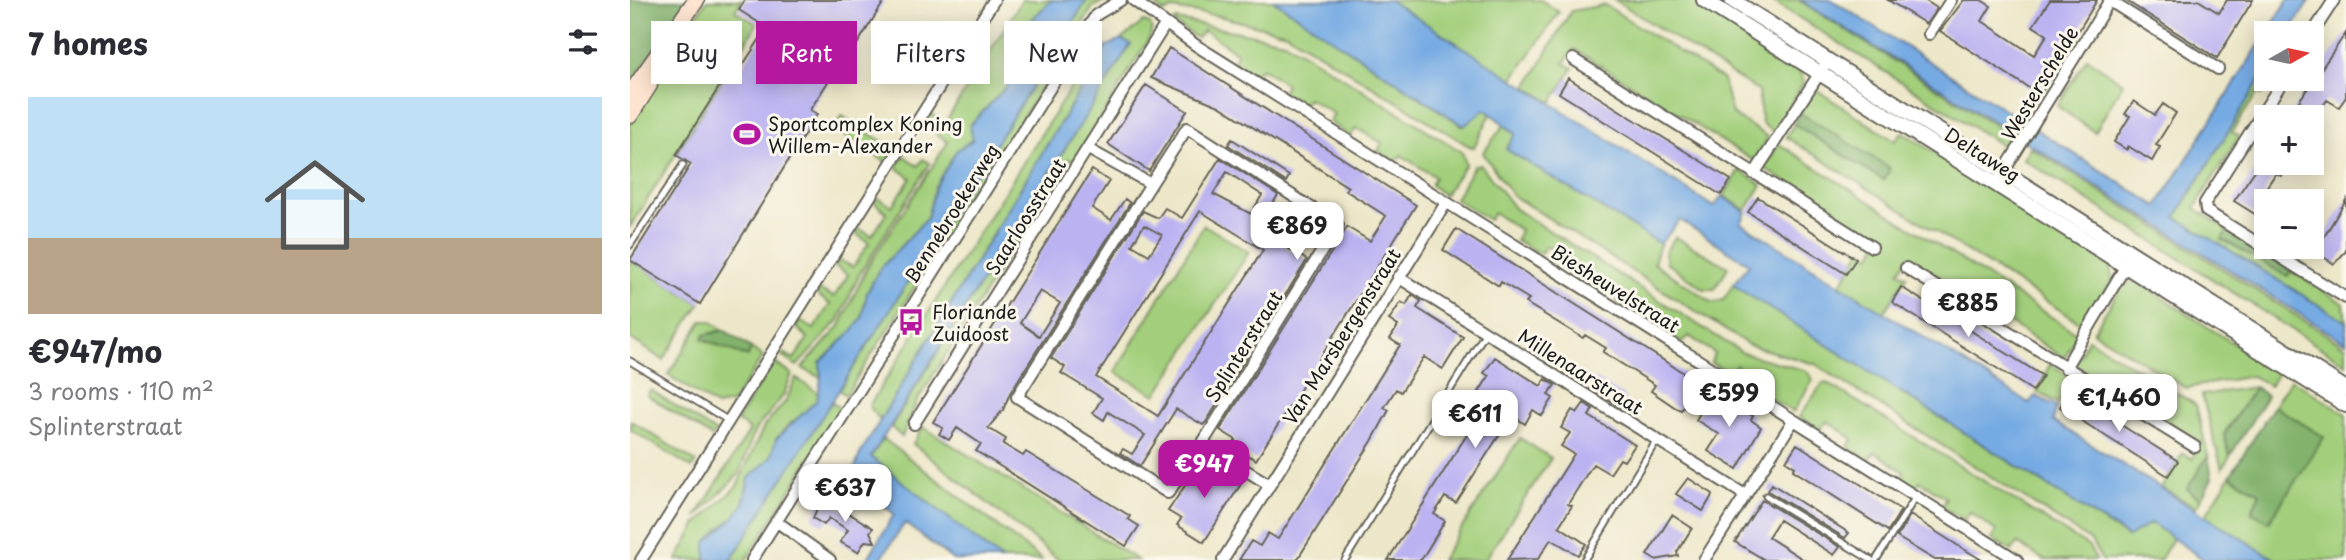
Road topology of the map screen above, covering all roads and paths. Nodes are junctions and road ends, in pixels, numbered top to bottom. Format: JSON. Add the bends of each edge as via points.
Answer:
{"nodes":[{"id":1,"x":696,"y":0,"type":"edge"},
{"id":2,"x":994,"y":0,"type":"edge"},
{"id":3,"x":1121,"y":0,"type":"edge"},
{"id":4,"x":1133,"y":0,"type":"edge"},
{"id":5,"x":1732,"y":0,"type":"edge"},
{"id":6,"x":1951,"y":0,"type":"edge"},
{"id":7,"x":2110,"y":0,"type":"edge"},
{"id":8,"x":2334,"y":0,"type":"edge"},
{"id":9,"x":1712,"y":2,"type":"edge"},
{"id":10,"x":683,"y":21,"type":"edge"},
{"id":11,"x":2320,"y":21,"type":"edge"},
{"id":12,"x":1165,"y":25,"type":"junction"},
{"id":13,"x":1930,"y":34,"type":"dead end"},
{"id":14,"x":1573,"y":59,"type":"dead end"},
{"id":15,"x":651,"y":62,"type":"edge"},
{"id":16,"x":1823,"y":67,"type":"junction"},
{"id":17,"x":2218,"y":69,"type":"dead end"},
{"id":18,"x":651,"y":81,"type":"edge"},
{"id":19,"x":2276,"y":91,"type":"edge"},
{"id":20,"x":630,"y":94,"type":"edge"},
{"id":21,"x":630,"y":115,"type":"edge"},
{"id":22,"x":1088,"y":149,"type":"junction"},
{"id":23,"x":683,"y":165,"type":"dead end"},
{"id":24,"x":1754,"y":174,"type":"junction"},
{"id":25,"x":1999,"y":179,"type":"junction"},
{"id":26,"x":1151,"y":184,"type":"junction"},
{"id":27,"x":1446,"y":203,"type":"junction"},
{"id":28,"x":630,"y":245,"type":"edge"},
{"id":29,"x":1872,"y":247,"type":"dead end"},
{"id":30,"x":2129,"y":260,"type":"junction"},
{"id":31,"x":1906,"y":268,"type":"dead end"},
{"id":32,"x":1398,"y":277,"type":"junction"},
{"id":33,"x":2346,"y":298,"type":"edge"},
{"id":34,"x":1486,"y":332,"type":"junction"},
{"id":35,"x":630,"y":361,"type":"edge"},
{"id":36,"x":2065,"y":368,"type":"junction"},
{"id":37,"x":2346,"y":389,"type":"edge"},
{"id":38,"x":2346,"y":405,"type":"edge"},
{"id":39,"x":729,"y":421,"type":"junction"},
{"id":40,"x":1793,"y":421,"type":"junction"},
{"id":41,"x":914,"y":424,"type":"dead end"},
{"id":42,"x":1657,"y":440,"type":"junction"},
{"id":43,"x":1202,"y":444,"type":"junction"},
{"id":44,"x":2195,"y":447,"type":"dead end"},
{"id":45,"x":1270,"y":485,"type":"junction"},
{"id":46,"x":1745,"y":495,"type":"junction"},
{"id":47,"x":1766,"y":496,"type":"dead end"},
{"id":48,"x":1915,"y":498,"type":"junction"},
{"id":49,"x":776,"y":521,"type":"junction"},
{"id":50,"x":641,"y":560,"type":"edge"},
{"id":51,"x":752,"y":560,"type":"edge"},
{"id":52,"x":830,"y":560,"type":"edge"},
{"id":53,"x":1223,"y":560,"type":"edge"},
{"id":54,"x":1345,"y":560,"type":"edge"},
{"id":55,"x":1584,"y":560,"type":"edge"},
{"id":56,"x":1704,"y":560,"type":"edge"},
{"id":57,"x":1873,"y":560,"type":"edge"},
{"id":58,"x":2017,"y":560,"type":"edge"}],
"edges":[{"from":1,"to":10,"type":"main road"},
{"from":2,"to":39,"type":"street"},
{"from":3,"to":49,"type":"street","name":"Bennebroekerweg","via":[[1096,15]]},
{"from":4,"to":12,"type":"street","name":"Biesheuvelstraat"},
{"from":5,"to":16,"type":"street","name":"Deltaweg"},
{"from":6,"to":13,"type":"street"},
{"from":7,"to":17,"type":"street"},
{"from":7,"to":25,"type":"street","name":"Westerschelde"},
{"from":8,"to":11,"type":"street"},
{"from":9,"to":16,"type":"street","name":"Deltaweg"},
{"from":12,"to":22,"type":"street","name":"Saarloosstraat"},
{"from":12,"to":27,"type":"street","name":"Biesheuvelstraat"},
{"from":14,"to":24,"type":"street"},
{"from":15,"to":20,"type":"main road"},
{"from":16,"to":24,"type":"street"},
{"from":16,"to":25,"type":"street","name":"Deltaweg"},
{"from":18,"to":21,"type":"main road"},
{"from":19,"to":33,"type":"street","via":[[2205,203],[2206,211]]},
{"from":22,"to":26,"type":"street"},
{"from":22,"to":41,"type":"street","name":"Saarloosstraat"},
{"from":23,"to":28,"type":"lane"},
{"from":24,"to":29,"type":"street"},
{"from":25,"to":30,"type":"street","name":"Deltaweg"},
{"from":26,"to":43,"type":"street","name":"Splinterstraat","via":[[1017,397],[1168,493]]},
{"from":26,"to":43,"type":"street","name":"Splinterstraat","via":[[1187,128],[1338,225]]},
{"from":27,"to":32,"type":"street","name":"Van Marsbergenstraat"},
{"from":27,"to":40,"type":"street","name":"Biesheuvelstraat"},
{"from":30,"to":36,"type":"street"},
{"from":30,"to":37,"type":"street","name":"Deltaweg"},
{"from":30,"to":38,"type":"street","name":"Deltaweg"},
{"from":31,"to":36,"type":"street"},
{"from":32,"to":34,"type":"street","name":"Millenaarstraat"},
{"from":32,"to":45,"type":"street","name":"Van Marsbergenstraat"},
{"from":34,"to":42,"type":"street","name":"Millenaarstraat"},
{"from":34,"to":54,"type":"lane"},
{"from":35,"to":39,"type":"lane"},
{"from":36,"to":44,"type":"street"},
{"from":39,"to":50,"type":"street"},
{"from":40,"to":46,"type":"street"},
{"from":40,"to":48,"type":"street","name":"Biesheuvelstraat"},
{"from":42,"to":46,"type":"street","name":"Millenaarstraat"},
{"from":42,"to":55,"type":"lane"},
{"from":43,"to":45,"type":"street"},
{"from":45,"to":53,"type":"street","name":"Van Marsbergenstraat"},
{"from":46,"to":56,"type":"street"},
{"from":47,"to":57,"type":"lane"},
{"from":48,"to":57,"type":"lane"},
{"from":48,"to":58,"type":"street","name":"Biesheuvelstraat"},
{"from":49,"to":51,"type":"street","name":"Bennebroekerweg"},
{"from":49,"to":52,"type":"street"}]}
